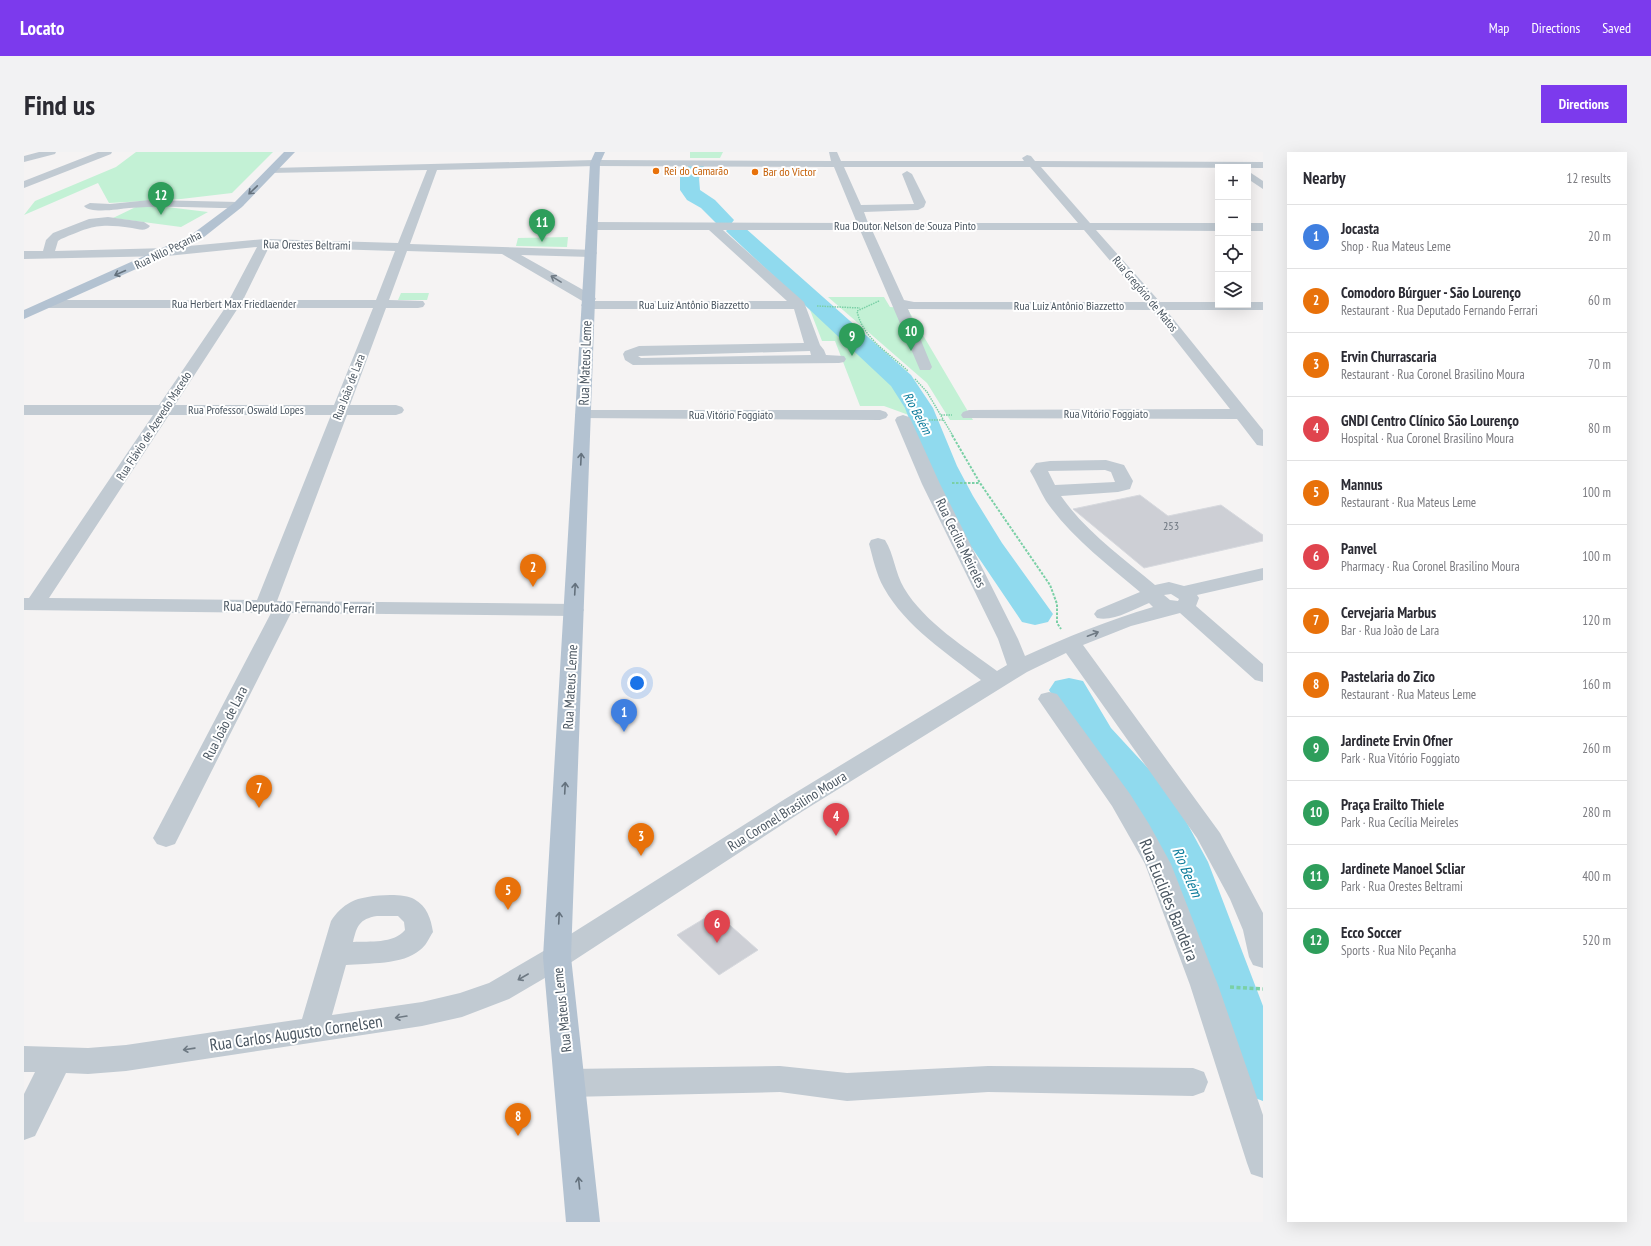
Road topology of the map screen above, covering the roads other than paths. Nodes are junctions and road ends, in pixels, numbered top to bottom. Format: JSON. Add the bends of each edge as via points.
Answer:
{"nodes":[{"id":1,"x":51,"y":152,"type":"edge"},
{"id":2,"x":106,"y":152,"type":"edge"},
{"id":3,"x":290,"y":152,"type":"edge"},
{"id":4,"x":833,"y":152,"type":"edge"},
{"id":5,"x":1022,"y":152,"type":"edge"},
{"id":6,"x":536,"y":154,"type":"dead end"},
{"id":7,"x":1226,"y":156,"type":"dead end"},
{"id":8,"x":420,"y":157,"type":"dead end"},
{"id":9,"x":598,"y":158,"type":"edge"},
{"id":10,"x":24,"y":159,"type":"edge"},
{"id":11,"x":839,"y":164,"type":"junction"},
{"id":12,"x":1236,"y":164,"type":"edge"},
{"id":13,"x":1033,"y":165,"type":"junction"},
{"id":14,"x":1251,"y":165,"type":"edge"},
{"id":15,"x":1263,"y":165,"type":"edge"},
{"id":16,"x":1215,"y":166,"type":"edge"},
{"id":17,"x":432,"y":168,"type":"junction"},
{"id":18,"x":272,"y":171,"type":"junction"},
{"id":19,"x":907,"y":174,"type":"dead end"},
{"id":20,"x":1251,"y":176,"type":"edge"},
{"id":21,"x":24,"y":184,"type":"edge"},
{"id":22,"x":1263,"y":186,"type":"edge"},
{"id":23,"x":238,"y":205,"type":"junction"},
{"id":24,"x":90,"y":206,"type":"dead end"},
{"id":25,"x":858,"y":209,"type":"junction"},
{"id":26,"x":144,"y":226,"type":"dead end"},
{"id":27,"x":592,"y":226,"type":"junction"},
{"id":28,"x":712,"y":226,"type":"junction"},
{"id":29,"x":865,"y":226,"type":"junction"},
{"id":30,"x":1087,"y":226,"type":"junction"},
{"id":31,"x":1215,"y":226,"type":"edge"},
{"id":32,"x":1251,"y":227,"type":"edge"},
{"id":33,"x":1263,"y":227,"type":"edge"},
{"id":34,"x":265,"y":243,"type":"junction"},
{"id":35,"x":402,"y":247,"type":"junction"},
{"id":36,"x":503,"y":250,"type":"junction"},
{"id":37,"x":167,"y":252,"type":"junction"},
{"id":38,"x":591,"y":253,"type":"junction"},
{"id":39,"x":24,"y":255,"type":"edge"},
{"id":40,"x":48,"y":255,"type":"junction"},
{"id":41,"x":588,"y":302,"type":"junction"},
{"id":42,"x":899,"y":303,"type":"junction"},
{"id":43,"x":50,"y":304,"type":"junction"},
{"id":44,"x":234,"y":304,"type":"junction"},
{"id":45,"x":381,"y":304,"type":"junction"},
{"id":46,"x":418,"y":304,"type":"dead end"},
{"id":47,"x":800,"y":305,"type":"junction"},
{"id":48,"x":1156,"y":306,"type":"junction"},
{"id":49,"x":1263,"y":306,"type":"edge"},
{"id":50,"x":24,"y":315,"type":"edge"},
{"id":51,"x":816,"y":353,"type":"junction"},
{"id":52,"x":839,"y":359,"type":"dead end"},
{"id":53,"x":925,"y":367,"type":"dead end"},
{"id":54,"x":24,"y":410,"type":"edge"},
{"id":55,"x":164,"y":410,"type":"junction"},
{"id":56,"x":340,"y":410,"type":"junction"},
{"id":57,"x":396,"y":410,"type":"dead end"},
{"id":58,"x":1242,"y":414,"type":"junction"},
{"id":59,"x":583,"y":415,"type":"junction"},
{"id":60,"x":880,"y":415,"type":"dead end"},
{"id":61,"x":969,"y":415,"type":"dead end"},
{"id":62,"x":903,"y":420,"type":"dead end"},
{"id":63,"x":1263,"y":441,"type":"edge"},
{"id":64,"x":1050,"y":491,"type":"dead end"},
{"id":65,"x":878,"y":544,"type":"dead end"},
{"id":66,"x":1263,"y":574,"type":"edge"},
{"id":67,"x":1159,"y":591,"type":"junction"},
{"id":68,"x":1180,"y":602,"type":"junction"},
{"id":69,"x":30,"y":604,"type":"edge"},
{"id":70,"x":275,"y":607,"type":"junction"},
{"id":71,"x":574,"y":610,"type":"junction"},
{"id":72,"x":1070,"y":643,"type":"junction"},
{"id":73,"x":1019,"y":667,"type":"junction"},
{"id":74,"x":1263,"y":675,"type":"edge"},
{"id":75,"x":996,"y":681,"type":"junction"},
{"id":76,"x":1049,"y":699,"type":"dead end"},
{"id":77,"x":166,"y":838,"type":"dead end"},
{"id":78,"x":335,"y":954,"type":"dead end"},
{"id":79,"x":557,"y":957,"type":"junction"},
{"id":80,"x":1263,"y":957,"type":"edge"},
{"id":81,"x":312,"y":1031,"type":"junction"},
{"id":82,"x":24,"y":1059,"type":"edge"},
{"id":83,"x":57,"y":1061,"type":"junction"},
{"id":84,"x":1193,"y":1082,"type":"dead end"},
{"id":85,"x":569,"y":1083,"type":"junction"},
{"id":86,"x":24,"y":1126,"type":"edge"},
{"id":87,"x":1263,"y":1163,"type":"edge"},
{"id":88,"x":583,"y":1222,"type":"edge"}],
"edges":[{"from":1,"to":10,"type":"street"},
{"from":2,"to":21,"type":"street"},
{"from":3,"to":18,"type":"main road","name":"Rua Nilo Peçanha"},
{"from":4,"to":11,"type":"street"},
{"from":5,"to":13,"type":"street","name":"Rua Gregório de Matos"},
{"from":6,"to":8,"type":"street","via":[[477,159],[436,160]]},
{"from":7,"to":12,"type":"street"},
{"from":9,"to":11,"type":"street"},
{"from":9,"to":17,"type":"street"},
{"from":9,"to":27,"type":"main road","name":"Rua Mateus Leme"},
{"from":11,"to":13,"type":"street"},
{"from":11,"to":25,"type":"street"},
{"from":13,"to":16,"type":"street"},
{"from":13,"to":30,"type":"street","name":"Rua Gregório de Matos"},
{"from":14,"to":15,"type":"street"},
{"from":17,"to":18,"type":"street"},
{"from":17,"to":35,"type":"street","name":"Rua João de Lara"},
{"from":18,"to":23,"type":"main road","name":"Rua Nilo Peçanha","one_way":true},
{"from":19,"to":25,"type":"street","via":[[920,202],[918,208]]},
{"from":20,"to":22,"type":"street"},
{"from":23,"to":24,"type":"street","via":[[150,203]]},
{"from":23,"to":37,"type":"main road","name":"Rua Nilo Peçanha","via":[[205,232]]},
{"from":25,"to":29,"type":"street"},
{"from":26,"to":40,"type":"street","via":[[108,221],[89,223],[57,236],[52,240]]},
{"from":27,"to":28,"type":"street","name":"Rua Doutor Nelson de Souza Pinto"},
{"from":27,"to":38,"type":"main road","name":"Rua Mateus Leme"},
{"from":28,"to":29,"type":"street","name":"Rua Doutor Nelson de Souza Pinto"},
{"from":28,"to":47,"type":"street"},
{"from":29,"to":30,"type":"street","name":"Rua Doutor Nelson de Souza Pinto"},
{"from":29,"to":42,"type":"street","via":[[894,298]]},
{"from":30,"to":31,"type":"street","name":"Rua Doutor Nelson de Souza Pinto"},
{"from":30,"to":48,"type":"street","name":"Rua Gregório de Matos"},
{"from":32,"to":33,"type":"street"},
{"from":34,"to":35,"type":"street","name":"Rua Orestes Beltrami"},
{"from":34,"to":37,"type":"street","name":"Rua Orestes Beltrami"},
{"from":34,"to":44,"type":"street","name":"Rua Flávio de Azevedo Macedo"},
{"from":35,"to":36,"type":"street","name":"Rua Orestes Beltrami"},
{"from":35,"to":45,"type":"street","name":"Rua João de Lara"},
{"from":36,"to":38,"type":"street","name":"Rua Orestes Beltrami"},
{"from":41,"to":36,"type":"street","one_way":true,"via":[[532,265]]},
{"from":37,"to":40,"type":"street","name":"Rua Orestes Beltrami"},
{"from":37,"to":43,"type":"main road","name":"Rua Nilo Peçanha","one_way":true},
{"from":38,"to":41,"type":"main road","name":"Rua Mateus Leme"},
{"from":39,"to":40,"type":"street","name":"Rua Orestes Beltrami"},
{"from":41,"to":47,"type":"street","name":"Rua Luiz Antônio Biazzetto"},
{"from":41,"to":59,"type":"main road","name":"Rua Mateus Leme"},
{"from":42,"to":48,"type":"street","name":"Rua Luiz Antônio Biazzetto","via":[[914,306]]},
{"from":42,"to":53,"type":"street"},
{"from":43,"to":44,"type":"street","name":"Rua Herbert Max Friedlaender"},
{"from":43,"to":50,"type":"main road","name":"Rua Nilo Peçanha"},
{"from":44,"to":45,"type":"street","name":"Rua Herbert Max Friedlaender"},
{"from":44,"to":55,"type":"street","name":"Rua Flávio de Azevedo Macedo"},
{"from":45,"to":46,"type":"street","name":"Rua Herbert Max Friedlaender"},
{"from":45,"to":56,"type":"street","name":"Rua João de Lara"},
{"from":47,"to":51,"type":"street"},
{"from":48,"to":49,"type":"street","name":"Rua Luiz Antônio Biazzetto"},
{"from":48,"to":58,"type":"street","name":"Rua Gregório de Matos"},
{"from":51,"to":51,"type":"street","via":[[638,362],[630,357],[633,351],[639,350]]},
{"from":51,"to":52,"type":"street"},
{"from":54,"to":55,"type":"street","name":"Rua Professor Oswald Lopes"},
{"from":55,"to":56,"type":"street","name":"Rua Professor Oswald Lopes"},
{"from":55,"to":69,"type":"street","name":"Rua Flávio de Azevedo Macedo"},
{"from":56,"to":57,"type":"street","name":"Rua Professor Oswald Lopes"},
{"from":56,"to":70,"type":"street","name":"Rua João de Lara"},
{"from":58,"to":61,"type":"street","name":"Rua Vitório Foggiato"},
{"from":58,"to":63,"type":"street","name":"Rua Gregório de Matos"},
{"from":59,"to":60,"type":"street","name":"Rua Vitório Foggiato"},
{"from":71,"to":59,"type":"main road","name":"Rua Mateus Leme","one_way":true},
{"from":62,"to":73,"type":"street","name":"Rua Cecília Meireles"},
{"from":64,"to":67,"type":"street","via":[[1072,520],[1102,549]]},
{"from":65,"to":75,"type":"street","via":[[893,586],[906,607]]},
{"from":66,"to":68,"type":"street","name":"Rua Coronel Brasilino Moura"},
{"from":67,"to":68,"type":"street","via":[[1157,600],[1161,603]]},
{"from":67,"to":73,"type":"street","name":"Rua Coronel Brasilino Moura","via":[[1043,640]]},
{"from":72,"to":68,"type":"street","name":"Rua Coronel Brasilino Moura","one_way":true},
{"from":68,"to":74,"type":"street"},
{"from":69,"to":70,"type":"street","name":"Rua Deputado Fernando Ferrari"},
{"from":70,"to":71,"type":"street","name":"Rua Deputado Fernando Ferrari"},
{"from":70,"to":77,"type":"street","name":"Rua João de Lara"},
{"from":79,"to":71,"type":"main road","name":"Rua Mateus Leme","one_way":true},
{"from":72,"to":73,"type":"street","name":"Rua Coronel Brasilino Moura"},
{"from":72,"to":80,"type":"street","via":[[1207,833],[1243,898],[1257,930]]},
{"from":73,"to":75,"type":"street","name":"Rua Coronel Brasilino Moura"},
{"from":75,"to":79,"type":"street","name":"Rua Coronel Brasilino Moura","via":[[794,805]]},
{"from":76,"to":87,"type":"street","name":"Rua Euclides Bandeira","via":[[1121,800],[1158,864],[1204,985]]},
{"from":78,"to":81,"type":"street"},
{"from":79,"to":81,"type":"street","name":"Rua Carlos Augusto Cornelsen","one_way":true,"via":[[499,991],[462,1005],[422,1014]]},
{"from":79,"to":85,"type":"main road","name":"Rua Mateus Leme"},
{"from":81,"to":83,"type":"street","name":"Rua Carlos Augusto Cornelsen","one_way":true,"via":[[126,1058]]},
{"from":82,"to":83,"type":"street","name":"Rua Carlos Augusto Cornelsen"},
{"from":83,"to":86,"type":"street"},
{"from":84,"to":85,"type":"street","via":[[988,1079],[847,1087],[780,1079]]},
{"from":88,"to":85,"type":"main road","name":"Rua Mateus Leme","one_way":true}]}
